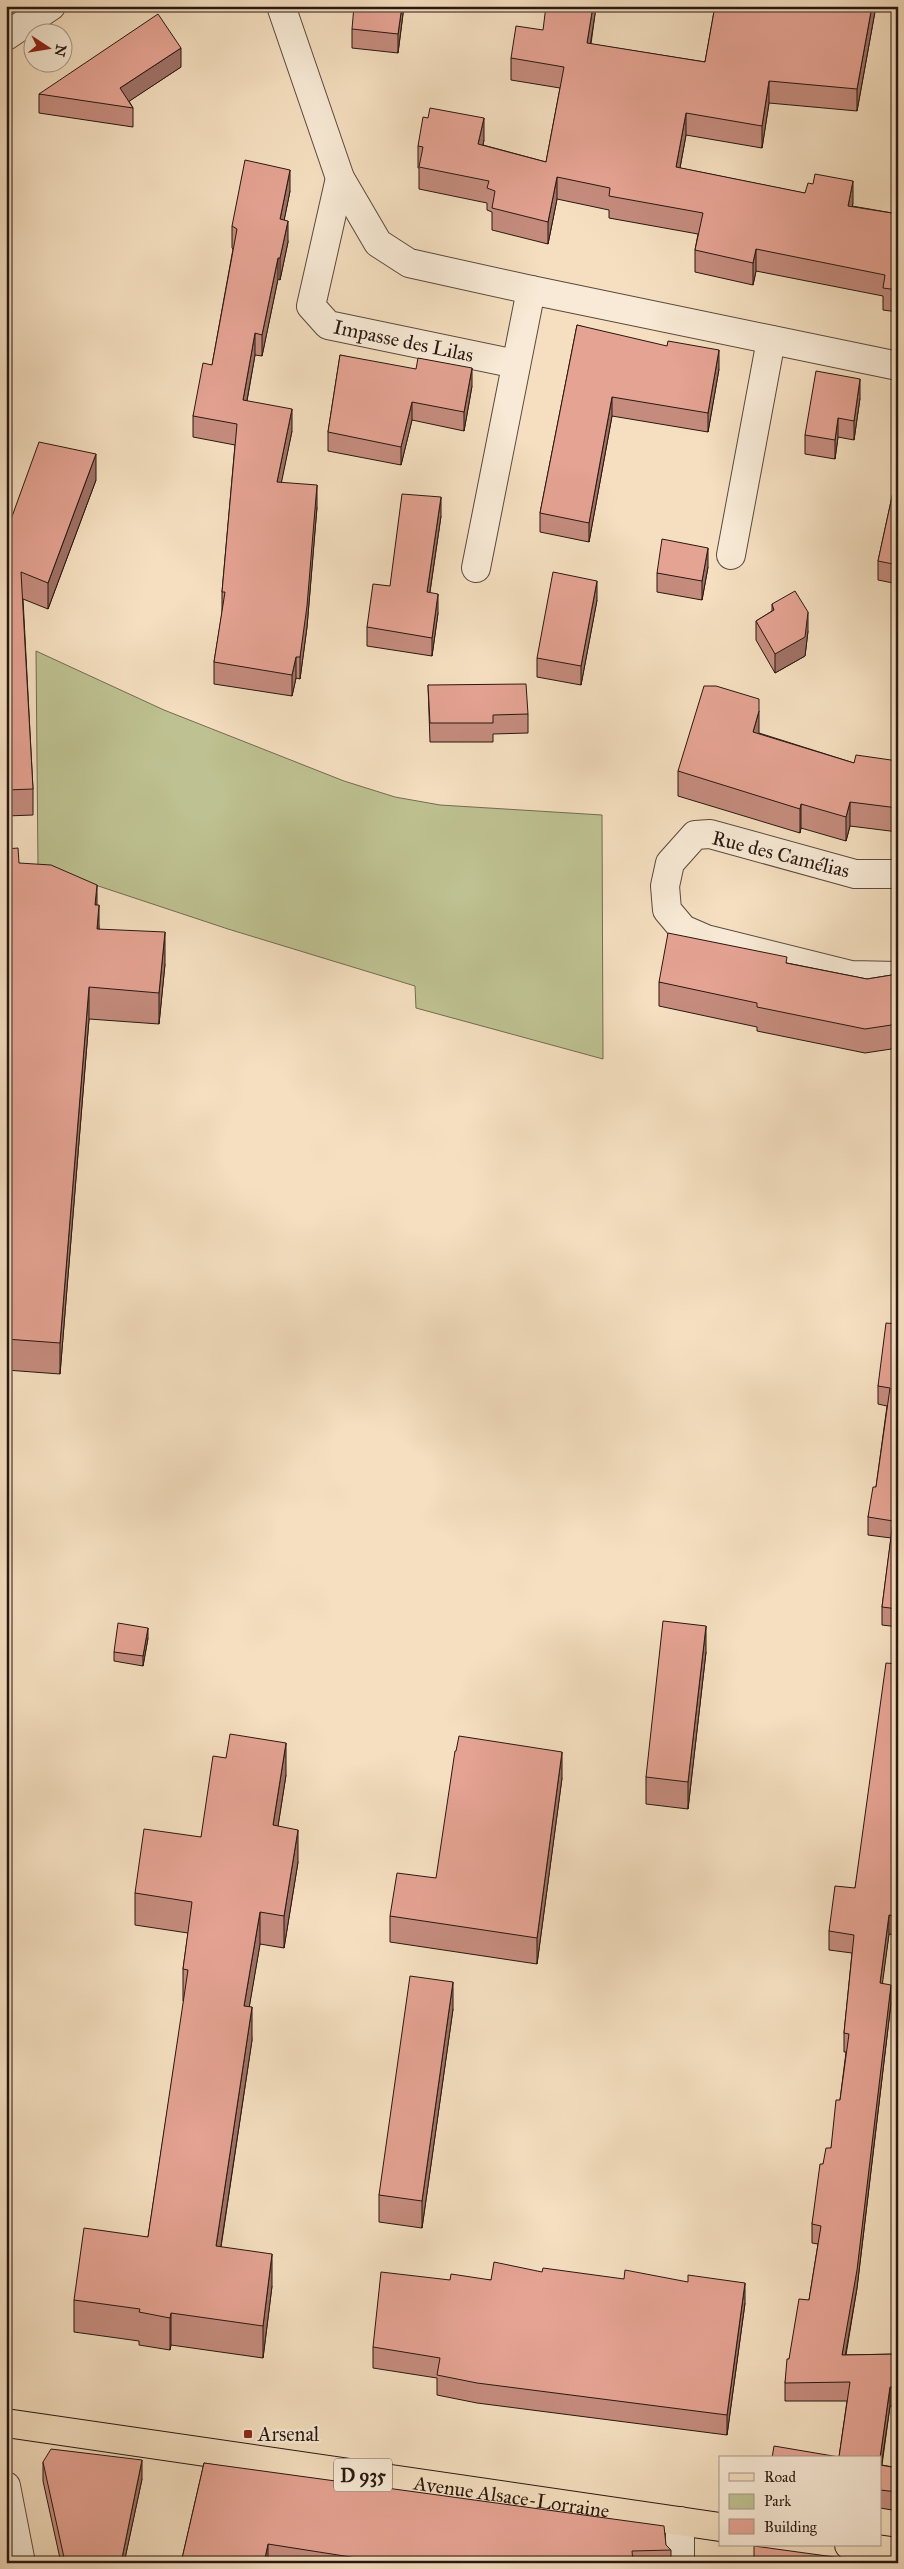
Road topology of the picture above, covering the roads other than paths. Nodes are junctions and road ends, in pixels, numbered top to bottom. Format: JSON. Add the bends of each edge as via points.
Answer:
{"nodes":[{"id":1,"x":51,"y":6,"type":"edge"},
{"id":2,"x":281,"y":6,"type":"edge"},
{"id":3,"x":6,"y":36,"type":"edge"},
{"id":4,"x":340,"y":178,"type":"junction"},
{"id":5,"x":531,"y":290,"type":"junction"},
{"id":6,"x":771,"y":340,"type":"junction"},
{"id":7,"x":516,"y":364,"type":"junction"},
{"id":8,"x":898,"y":366,"type":"edge"},
{"id":9,"x":731,"y":555,"type":"dead end"},
{"id":10,"x":476,"y":568,"type":"dead end"},
{"id":11,"x":898,"y":874,"type":"edge"},
{"id":12,"x":898,"y":976,"type":"edge"},
{"id":13,"x":6,"y":2423,"type":"edge"},
{"id":14,"x":6,"y":2486,"type":"edge"},
{"id":15,"x":680,"y":2521,"type":"junction"},
{"id":16,"x":719,"y":2526,"type":"edge"},
{"id":17,"x":856,"y":2546,"type":"edge"},
{"id":18,"x":898,"y":2552,"type":"edge"},
{"id":19,"x":20,"y":2563,"type":"edge"},
{"id":20,"x":680,"y":2563,"type":"edge"}],
"edges":[{"from":1,"to":3,"type":"street"},
{"from":2,"to":4,"type":"street"},
{"from":4,"to":5,"type":"street","via":[[378,243],[409,263]]},
{"from":4,"to":7,"type":"street","name":"Impasse des Lilas","via":[[311,306],[328,325]]},
{"from":5,"to":6,"type":"street"},
{"from":5,"to":7,"type":"street"},
{"from":6,"to":8,"type":"street"},
{"from":6,"to":9,"type":"street"},
{"from":7,"to":10,"type":"street"},
{"from":11,"to":12,"type":"street","name":"Rue des Camélias","via":[[855,874],[710,834],[694,835],[670,863],[665,886],[667,910],[683,929],[706,939],[851,975]]},
{"from":13,"to":15,"type":"main road","name":"Avenue Alsace-Lorraine","number":"D 935"},
{"from":14,"to":19,"type":"street"},
{"from":15,"to":16,"type":"main road","name":"Avenue Alsace-Lorraine","number":"D 935"},
{"from":15,"to":20,"type":"street"},
{"from":17,"to":18,"type":"main road"}]}
